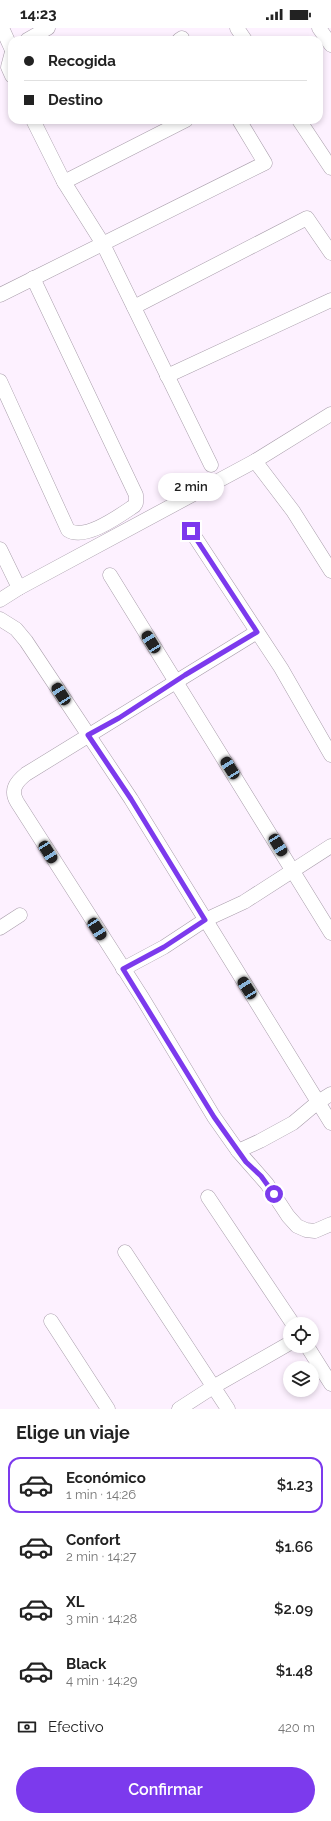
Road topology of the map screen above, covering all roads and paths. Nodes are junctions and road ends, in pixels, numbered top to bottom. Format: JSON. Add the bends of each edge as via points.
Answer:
{"nodes":[{"id":1,"x":2,"y":28,"type":"edge"},
{"id":2,"x":48,"y":28,"type":"edge"},
{"id":3,"x":34,"y":36,"type":"edge"},
{"id":4,"x":8,"y":42,"type":"edge"},
{"id":5,"x":35,"y":124,"type":"edge"},
{"id":6,"x":178,"y":124,"type":"edge"},
{"id":7,"x":241,"y":124,"type":"edge"},
{"id":8,"x":302,"y":124,"type":"edge"},
{"id":9,"x":331,"y":168,"type":"edge"},
{"id":10,"x":64,"y":182,"type":"junction"},
{"id":11,"x":103,"y":244,"type":"junction"},
{"id":12,"x":331,"y":253,"type":"edge"},
{"id":13,"x":33,"y":278,"type":"junction"},
{"id":14,"x":0,"y":295,"type":"edge"},
{"id":15,"x":331,"y":300,"type":"edge"},
{"id":16,"x":134,"y":307,"type":"junction"},
{"id":17,"x":167,"y":376,"type":"junction"},
{"id":18,"x":0,"y":381,"type":"edge"},
{"id":19,"x":331,"y":414,"type":"edge"},
{"id":20,"x":255,"y":461,"type":"junction"},
{"id":21,"x":211,"y":465,"type":"dead end"},
{"id":22,"x":191,"y":531,"type":"dead end"},
{"id":23,"x":0,"y":549,"type":"edge"},
{"id":24,"x":331,"y":571,"type":"edge"},
{"id":25,"x":110,"y":575,"type":"dead end"},
{"id":26,"x":19,"y":588,"type":"junction"},
{"id":27,"x":0,"y":600,"type":"edge"},
{"id":28,"x":0,"y":619,"type":"edge"},
{"id":29,"x":257,"y":632,"type":"junction"},
{"id":30,"x":175,"y":681,"type":"junction"},
{"id":31,"x":88,"y":735,"type":"junction"},
{"id":32,"x":331,"y":755,"type":"edge"},
{"id":33,"x":331,"y":846,"type":"edge"},
{"id":34,"x":292,"y":869,"type":"junction"},
{"id":35,"x":20,"y":915,"type":"dead end"},
{"id":36,"x":205,"y":920,"type":"junction"},
{"id":37,"x":0,"y":928,"type":"edge"},
{"id":38,"x":331,"y":933,"type":"edge"},
{"id":39,"x":123,"y":969,"type":"junction"},
{"id":40,"x":331,"y":1094,"type":"edge"},
{"id":41,"x":318,"y":1102,"type":"junction"},
{"id":42,"x":331,"y":1123,"type":"edge"},
{"id":43,"x":238,"y":1151,"type":"junction"},
{"id":44,"x":208,"y":1197,"type":"dead end"},
{"id":45,"x":331,"y":1224,"type":"edge"},
{"id":46,"x":125,"y":1252,"type":"dead end"},
{"id":47,"x":288,"y":1317,"type":"edge"},
{"id":48,"x":51,"y":1320,"type":"dead end"},
{"id":49,"x":283,"y":1347,"type":"edge"},
{"id":50,"x":311,"y":1353,"type":"edge"},
{"id":51,"x":331,"y":1384,"type":"edge"},
{"id":52,"x":213,"y":1386,"type":"junction"},
{"id":53,"x":108,"y":1409,"type":"edge"},
{"id":54,"x":179,"y":1409,"type":"edge"},
{"id":55,"x":228,"y":1409,"type":"edge"}],
"edges":[{"from":1,"to":4,"type":"street"},
{"from":2,"to":3,"type":"street"},
{"from":5,"to":10,"type":"street"},
{"from":6,"to":10,"type":"street"},
{"from":7,"to":11,"type":"street","via":[[265,163]]},
{"from":8,"to":9,"type":"street"},
{"from":10,"to":11,"type":"street"},
{"from":11,"to":13,"type":"street"},
{"from":11,"to":16,"type":"street"},
{"from":12,"to":16,"type":"street","via":[[308,218]]},
{"from":13,"to":14,"type":"street"},
{"from":13,"to":18,"type":"street","via":[[136,495],[134,506],[85,533],[75,534],[68,530]]},
{"from":15,"to":17,"type":"street"},
{"from":16,"to":17,"type":"street"},
{"from":17,"to":21,"type":"street"},
{"from":19,"to":20,"type":"street"},
{"from":20,"to":24,"type":"street","via":[[293,511]]},
{"from":20,"to":26,"type":"street"},
{"from":22,"to":29,"type":"street"},
{"from":23,"to":26,"type":"street"},
{"from":25,"to":30,"type":"street"},
{"from":26,"to":27,"type":"street"},
{"from":28,"to":31,"type":"street","via":[[16,629],[26,641]]},
{"from":29,"to":30,"type":"street"},
{"from":29,"to":32,"type":"street","via":[[281,668]]},
{"from":30,"to":31,"type":"street"},
{"from":30,"to":34,"type":"street"},
{"from":31,"to":36,"type":"street","via":[[131,799]]},
{"from":31,"to":39,"type":"street","via":[[18,780],[13,793]]},
{"from":33,"to":34,"type":"street"},
{"from":34,"to":36,"type":"street","via":[[244,902]]},
{"from":34,"to":38,"type":"street"},
{"from":35,"to":37,"type":"street"},
{"from":36,"to":39,"type":"street","via":[[164,947]]},
{"from":36,"to":41,"type":"street"},
{"from":39,"to":43,"type":"street","via":[[214,1117]]},
{"from":40,"to":41,"type":"street"},
{"from":41,"to":42,"type":"street"},
{"from":41,"to":43,"type":"street","via":[[293,1123]]},
{"from":43,"to":45,"type":"street","via":[[267,1184],[297,1226],[315,1231]]},
{"from":44,"to":47,"type":"street"},
{"from":46,"to":52,"type":"street"},
{"from":48,"to":53,"type":"street"},
{"from":49,"to":52,"type":"street"},
{"from":50,"to":51,"type":"street"},
{"from":52,"to":54,"type":"street"},
{"from":52,"to":55,"type":"street"}]}
